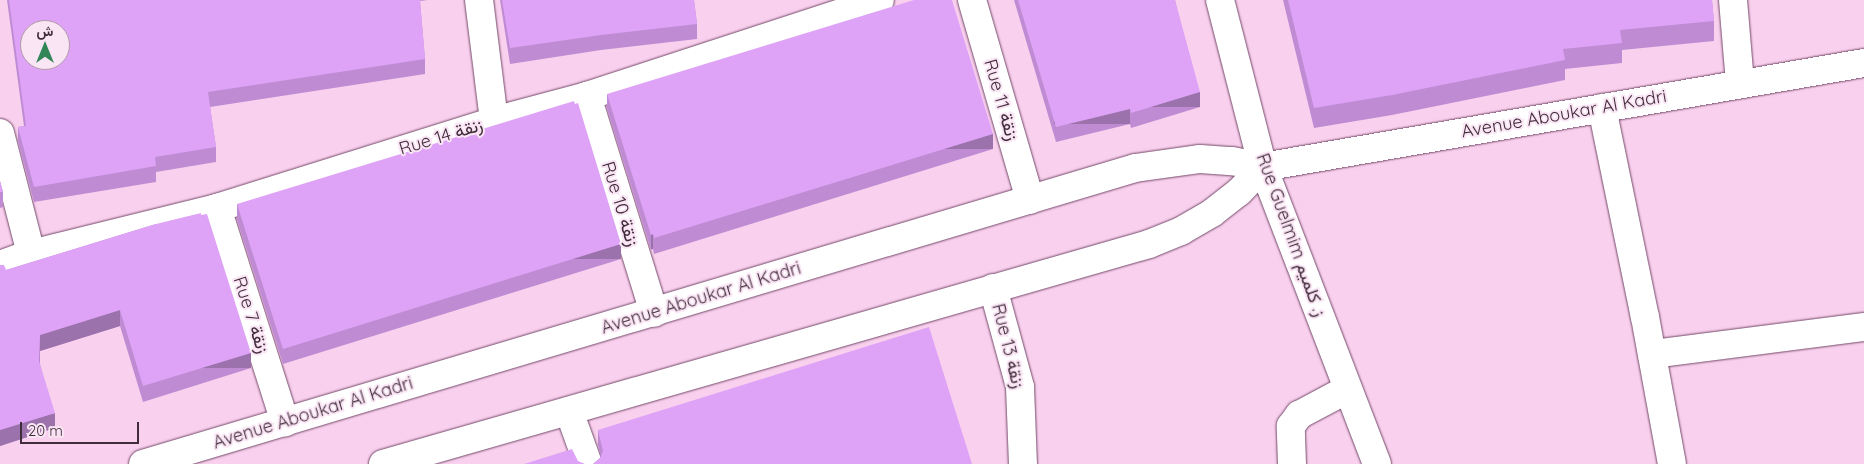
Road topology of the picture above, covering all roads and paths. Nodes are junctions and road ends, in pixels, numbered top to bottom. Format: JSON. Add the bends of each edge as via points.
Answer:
{"nodes":[{"id":1,"x":479,"y":0,"type":"edge"},
{"id":2,"x":880,"y":0,"type":"edge"},
{"id":3,"x":972,"y":0,"type":"edge"},
{"id":4,"x":1220,"y":0,"type":"edge"},
{"id":5,"x":1733,"y":0,"type":"edge"},
{"id":6,"x":1864,"y":62,"type":"edge"},
{"id":7,"x":1740,"y":83,"type":"junction"},
{"id":8,"x":587,"y":96,"type":"junction"},
{"id":9,"x":1602,"y":108,"type":"junction"},
{"id":10,"x":494,"y":121,"type":"junction"},
{"id":11,"x":0,"y":133,"type":"edge"},
{"id":12,"x":1263,"y":167,"type":"junction"},
{"id":13,"x":1030,"y":200,"type":"junction"},
{"id":14,"x":217,"y":208,"type":"junction"},
{"id":15,"x":31,"y":254,"type":"junction"},
{"id":16,"x":0,"y":265,"type":"edge"},
{"id":17,"x":993,"y":288,"type":"junction"},
{"id":18,"x":654,"y":312,"type":"junction"},
{"id":19,"x":1864,"y":327,"type":"edge"},
{"id":20,"x":1652,"y":354,"type":"junction"},
{"id":21,"x":1348,"y":389,"type":"junction"},
{"id":22,"x":568,"y":411,"type":"junction"},
{"id":23,"x":284,"y":422,"type":"junction"},
{"id":24,"x":143,"y":464,"type":"edge"},
{"id":25,"x":383,"y":464,"type":"edge"},
{"id":26,"x":588,"y":464,"type":"edge"},
{"id":27,"x":1023,"y":464,"type":"edge"},
{"id":28,"x":1292,"y":464,"type":"edge"},
{"id":29,"x":1377,"y":464,"type":"edge"},
{"id":30,"x":1672,"y":464,"type":"edge"}],
"edges":[{"from":1,"to":10,"type":"street"},
{"from":2,"to":8,"type":"street","name":"Rue 14 زنقة"},
{"from":3,"to":13,"type":"street","name":"Rue 11 زنقة"},
{"from":4,"to":12,"type":"street","name":"Rue Guelmim ز. كلميم"},
{"from":5,"to":7,"type":"street"},
{"from":6,"to":7,"type":"street","name":"Avenue Aboukar Al Kadri"},
{"from":7,"to":9,"type":"street","name":"Avenue Aboukar Al Kadri"},
{"from":8,"to":10,"type":"street","name":"Rue 14 زنقة"},
{"from":8,"to":18,"type":"street","name":"Rue 10 زنقة"},
{"from":9,"to":12,"type":"street","name":"Avenue Aboukar Al Kadri"},
{"from":9,"to":20,"type":"street"},
{"from":10,"to":14,"type":"street","name":"Rue 14 زنقة"},
{"from":11,"to":15,"type":"street"},
{"from":12,"to":13,"type":"street","name":"Avenue Aboukar Al Kadri","via":[[1200,159],[1167,162],[1135,168]]},
{"from":12,"to":17,"type":"street","via":[[1239,192],[1181,231],[1148,244]]},
{"from":12,"to":21,"type":"street","name":"Rue Guelmim ز. كلميم"},
{"from":13,"to":18,"type":"street","name":"Avenue Aboukar Al Kadri"},
{"from":14,"to":15,"type":"street","name":"Rue 14 زنقة"},
{"from":14,"to":23,"type":"street","name":"Rue 7 زنقة"},
{"from":15,"to":16,"type":"street","name":"Rue 14 زنقة"},
{"from":17,"to":22,"type":"street"},
{"from":17,"to":27,"type":"street","name":"Rue 13 زنقة","via":[[1020,386]]},
{"from":18,"to":23,"type":"street","name":"Avenue Aboukar Al Kadri"},
{"from":19,"to":20,"type":"street"},
{"from":20,"to":30,"type":"street"},
{"from":21,"to":28,"type":"street","via":[[1299,415],[1290,426]]},
{"from":21,"to":29,"type":"street","name":"Rue Guelmim ز. كلميم"},
{"from":22,"to":25,"type":"street"},
{"from":22,"to":26,"type":"street"},
{"from":23,"to":24,"type":"street","name":"Avenue Aboukar Al Kadri"}]}
